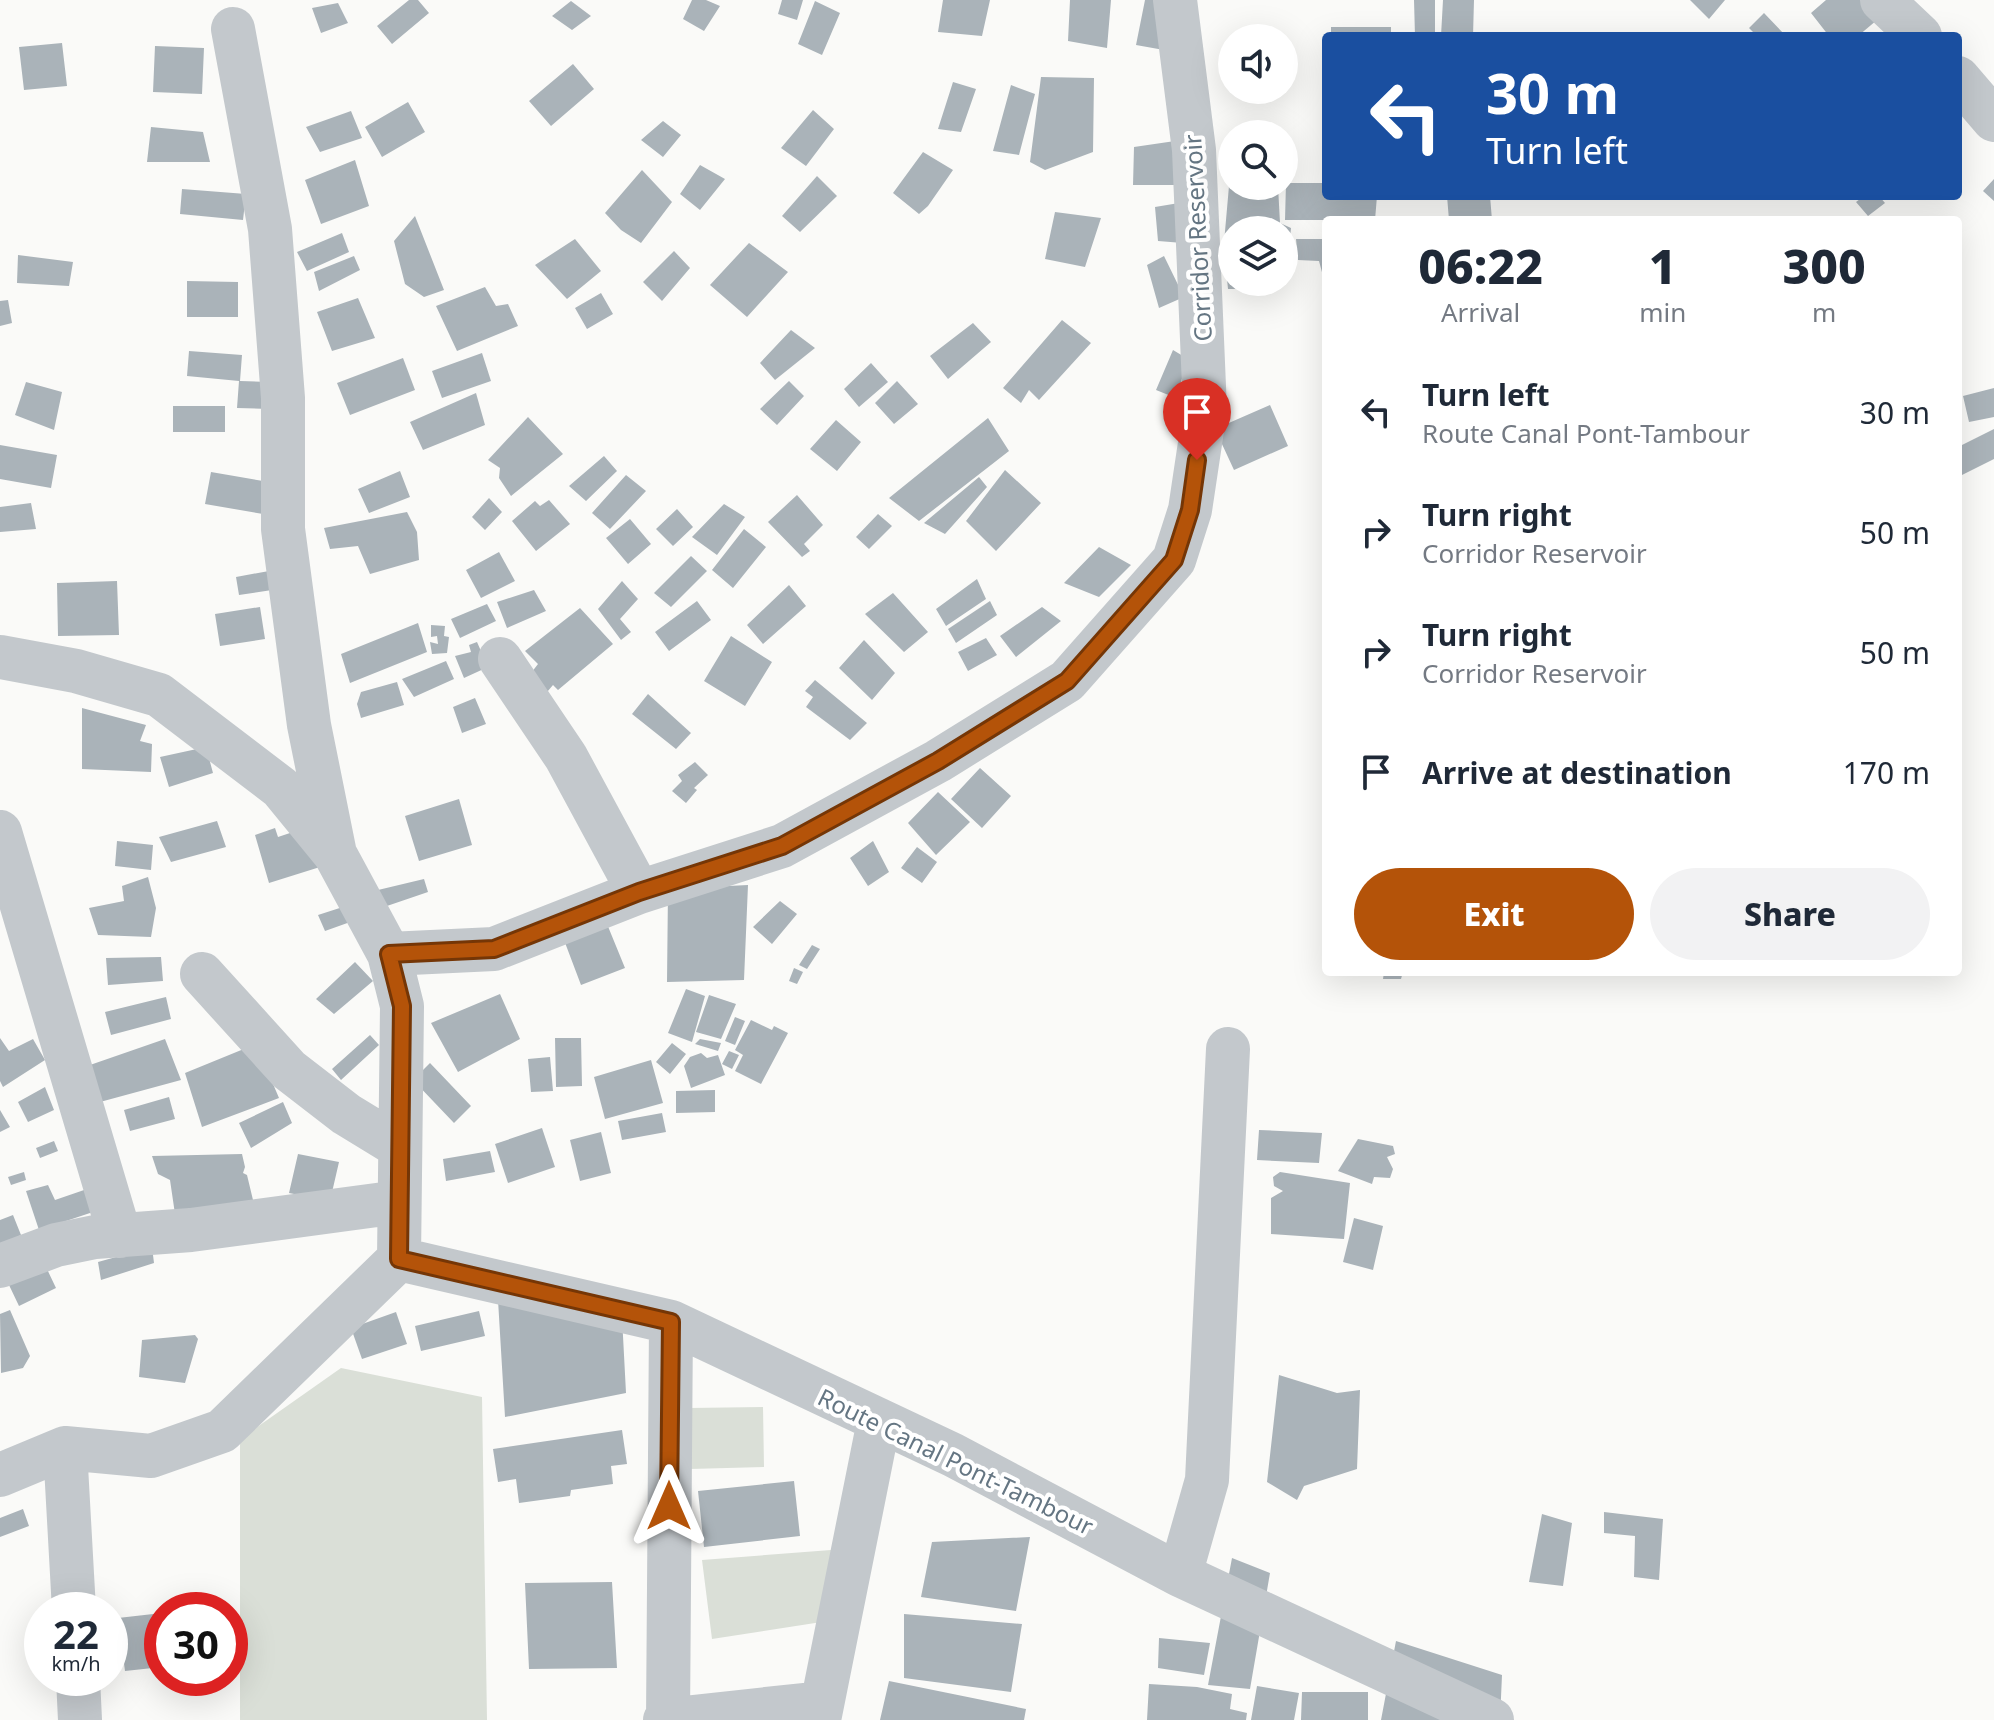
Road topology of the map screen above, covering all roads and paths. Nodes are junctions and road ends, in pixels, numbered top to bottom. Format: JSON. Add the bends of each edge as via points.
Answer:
{"nodes":[{"id":1,"x":1175,"y":0,"type":"edge"},
{"id":2,"x":1882,"y":0,"type":"edge"},
{"id":3,"x":233,"y":29,"type":"dead end"},
{"id":4,"x":1916,"y":32,"type":"edge"},
{"id":5,"x":1962,"y":83,"type":"edge"},
{"id":6,"x":1994,"y":120,"type":"edge"},
{"id":7,"x":0,"y":657,"type":"edge"},
{"id":8,"x":500,"y":659,"type":"dead end"},
{"id":9,"x":0,"y":832,"type":"edge"},
{"id":10,"x":335,"y":854,"type":"junction"},
{"id":11,"x":639,"y":892,"type":"junction"},
{"id":12,"x":389,"y":954,"type":"junction"},
{"id":13,"x":202,"y":974,"type":"dead end"},
{"id":14,"x":1228,"y":1049,"type":"dead end"},
{"id":15,"x":400,"y":1147,"type":"junction"},
{"id":16,"x":399,"y":1202,"type":"junction"},
{"id":17,"x":120,"y":1236,"type":"junction"},
{"id":18,"x":399,"y":1259,"type":"junction"},
{"id":19,"x":0,"y":1266,"type":"edge"},
{"id":20,"x":671,"y":1322,"type":"junction"},
{"id":21,"x":879,"y":1421,"type":"junction"},
{"id":22,"x":65,"y":1448,"type":"junction"},
{"id":23,"x":0,"y":1475,"type":"edge"},
{"id":24,"x":1180,"y":1575,"type":"junction"},
{"id":25,"x":73,"y":1592,"type":"edge"},
{"id":26,"x":79,"y":1696,"type":"edge"},
{"id":27,"x":820,"y":1712,"type":"edge"},
{"id":28,"x":80,"y":1720,"type":"edge"},
{"id":29,"x":666,"y":1720,"type":"edge"},
{"id":30,"x":1492,"y":1720,"type":"edge"}],
"edges":[{"from":1,"to":11,"type":"street","name":"Corridor Reservoir","via":[[1194,150],[1205,410],[1190,510],[1174,560],[1067,681],[938,761],[782,846]]},
{"from":2,"to":4,"type":"street"},
{"from":3,"to":10,"type":"street","via":[[270,229],[283,398],[283,529],[309,725]]},
{"from":5,"to":6,"type":"street"},
{"from":7,"to":10,"type":"street","via":[[76,671],[159,695],[281,788]]},
{"from":8,"to":11,"type":"street","via":[[566,757]]},
{"from":9,"to":17,"type":"street"},
{"from":10,"to":12,"type":"street"},
{"from":11,"to":12,"type":"street","name":"Corridor Reservoir","via":[[494,949]]},
{"from":12,"to":15,"type":"street","via":[[402,1006]]},
{"from":13,"to":15,"type":"street","via":[[289,1070]]},
{"from":14,"to":24,"type":"street","via":[[1207,1480]]},
{"from":15,"to":16,"type":"street"},
{"from":16,"to":17,"type":"street"},
{"from":16,"to":18,"type":"street"},
{"from":17,"to":19,"type":"street","via":[[56,1245]]},
{"from":18,"to":20,"type":"street","name":"Route Canal Pont-Tambour"},
{"from":18,"to":22,"type":"street","via":[[222,1431],[151,1456]]},
{"from":20,"to":21,"type":"street","name":"Route Canal Pont-Tambour"},
{"from":20,"to":29,"type":"street"},
{"from":21,"to":24,"type":"street","name":"Route Canal Pont-Tambour"},
{"from":21,"to":27,"type":"street"},
{"from":22,"to":23,"type":"street"},
{"from":22,"to":25,"type":"street"},
{"from":24,"to":30,"type":"street","name":"Route Canal Pont-Tambour"},
{"from":26,"to":28,"type":"street"},
{"from":27,"to":29,"type":"street"}]}
